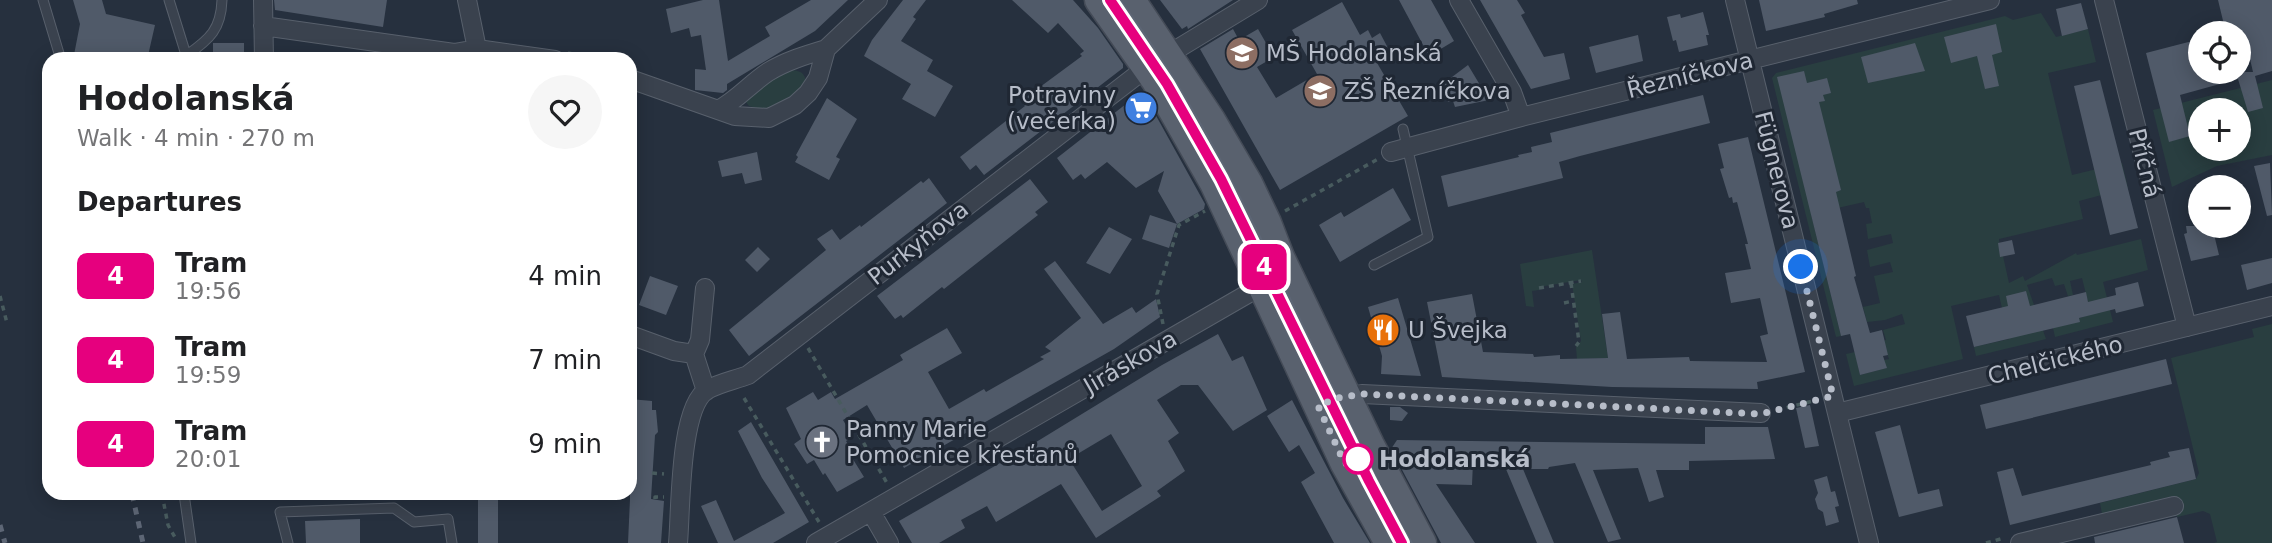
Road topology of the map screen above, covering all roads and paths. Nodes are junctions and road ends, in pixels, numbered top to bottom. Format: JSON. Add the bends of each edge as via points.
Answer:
{"nodes":[{"id":1,"x":43,"y":0,"type":"edge"},
{"id":2,"x":169,"y":0,"type":"edge"},
{"id":3,"x":222,"y":0,"type":"edge"},
{"id":4,"x":263,"y":0,"type":"edge"},
{"id":5,"x":467,"y":0,"type":"edge"},
{"id":6,"x":878,"y":0,"type":"edge"},
{"id":7,"x":1099,"y":0,"type":"edge"},
{"id":8,"x":1131,"y":0,"type":"edge"},
{"id":9,"x":1258,"y":0,"type":"edge"},
{"id":10,"x":1458,"y":0,"type":"edge"},
{"id":11,"x":1735,"y":0,"type":"edge"},
{"id":12,"x":1990,"y":0,"type":"edge"},
{"id":13,"x":2104,"y":0,"type":"edge"},
{"id":14,"x":263,"y":26,"type":"junction"},
{"id":15,"x":477,"y":49,"type":"junction"},
{"id":16,"x":826,"y":50,"type":"junction"},
{"id":17,"x":59,"y":52,"type":"edge"},
{"id":18,"x":185,"y":52,"type":"edge"},
{"id":19,"x":193,"y":52,"type":"edge"},
{"id":20,"x":264,"y":52,"type":"edge"},
{"id":21,"x":428,"y":52,"type":"edge"},
{"id":22,"x":467,"y":52,"type":"edge"},
{"id":23,"x":498,"y":52,"type":"edge"},
{"id":24,"x":1750,"y":60,"type":"junction"},
{"id":25,"x":1157,"y":61,"type":"junction"},
{"id":26,"x":637,"y":81,"type":"edge"},
{"id":27,"x":718,"y":110,"type":"junction"},
{"id":28,"x":1521,"y":117,"type":"junction"},
{"id":29,"x":1406,"y":137,"type":"junction"},
{"id":30,"x":1391,"y":152,"type":"joint"},
{"id":31,"x":1211,"y":208,"type":"dead end"},
{"id":32,"x":1285,"y":211,"type":"dead end"},
{"id":33,"x":1374,"y":265,"type":"dead end"},
{"id":34,"x":1581,"y":281,"type":"dead end"},
{"id":35,"x":1570,"y":283,"type":"junction"},
{"id":36,"x":1263,"y":285,"type":"junction"},
{"id":37,"x":705,"y":288,"type":"dead end"},
{"id":38,"x":1539,"y":288,"type":"dead end"},
{"id":39,"x":0,"y":296,"type":"edge"},
{"id":40,"x":1573,"y":301,"type":"junction"},
{"id":41,"x":1564,"y":303,"type":"dead end"},
{"id":42,"x":2272,"y":306,"type":"edge"},
{"id":43,"x":7,"y":323,"type":"dead end"},
{"id":44,"x":1163,"y":326,"type":"dead end"},
{"id":45,"x":1577,"y":326,"type":"junction"},
{"id":46,"x":1568,"y":327,"type":"dead end"},
{"id":47,"x":2187,"y":327,"type":"junction"},
{"id":48,"x":637,"y":338,"type":"edge"},
{"id":49,"x":807,"y":346,"type":"dead end"},
{"id":50,"x":1576,"y":346,"type":"dead end"},
{"id":51,"x":694,"y":354,"type":"junction"},
{"id":52,"x":706,"y":391,"type":"junction"},
{"id":53,"x":1346,"y":396,"type":"junction"},
{"id":54,"x":744,"y":398,"type":"dead end"},
{"id":55,"x":1835,"y":405,"type":"junction"},
{"id":56,"x":1318,"y":406,"type":"junction"},
{"id":57,"x":1761,"y":414,"type":"joint"},
{"id":58,"x":653,"y":473,"type":"dead end"},
{"id":59,"x":665,"y":474,"type":"dead end"},
{"id":60,"x":887,"y":483,"type":"dead end"},
{"id":61,"x":664,"y":497,"type":"dead end"},
{"id":62,"x":655,"y":499,"type":"dead end"},
{"id":63,"x":163,"y":500,"type":"edge"},
{"id":64,"x":185,"y":500,"type":"edge"},
{"id":65,"x":2175,"y":506,"type":"dead end"},
{"id":66,"x":871,"y":512,"type":"junction"},
{"id":67,"x":820,"y":522,"type":"dead end"},
{"id":68,"x":178,"y":543,"type":"edge"},
{"id":69,"x":191,"y":543,"type":"edge"},
{"id":70,"x":288,"y":543,"type":"edge"},
{"id":71,"x":453,"y":543,"type":"edge"},
{"id":72,"x":678,"y":543,"type":"edge"},
{"id":73,"x":816,"y":543,"type":"edge"},
{"id":74,"x":890,"y":543,"type":"edge"},
{"id":75,"x":1389,"y":543,"type":"edge"},
{"id":76,"x":1422,"y":543,"type":"edge"},
{"id":77,"x":1869,"y":543,"type":"edge"},
{"id":78,"x":2020,"y":543,"type":"edge"}],
"edges":[{"from":1,"to":17,"type":"lane"},
{"from":2,"to":18,"type":"lane"},
{"from":3,"to":19,"type":"lane","via":[[222,19]]},
{"from":4,"to":14,"type":"street"},
{"from":5,"to":15,"type":"street"},
{"from":6,"to":16,"type":"street"},
{"from":7,"to":25,"type":"main road"},
{"from":8,"to":25,"type":"main road"},
{"from":9,"to":25,"type":"street","name":"Purkyňova"},
{"from":10,"to":28,"type":"street","via":[[1512,92]]},
{"from":11,"to":24,"type":"street","name":"Fügnerova"},
{"from":12,"to":24,"type":"street","name":"Řezníčkova"},
{"from":13,"to":47,"type":"street","name":"Příčná"},
{"from":14,"to":20,"type":"street"},
{"from":14,"to":21,"type":"street"},
{"from":15,"to":22,"type":"street"},
{"from":15,"to":23,"type":"street"},
{"from":16,"to":27,"type":"street","via":[[786,62]]},
{"from":16,"to":27,"type":"street","via":[[815,84],[795,105],[769,118]]},
{"from":24,"to":28,"type":"street","name":"Řezníčkova"},
{"from":24,"to":55,"type":"street","name":"Fügnerova"},
{"from":25,"to":36,"type":"main road","via":[[1178,119]]},
{"from":25,"to":52,"type":"street","name":"Purkyňova","via":[[748,375]]},
{"from":25,"to":53,"type":"main road","via":[[1211,120],[1248,183]]},
{"from":26,"to":27,"type":"street"},
{"from":28,"to":29,"type":"street","name":"Řezníčkova"},
{"from":29,"to":30,"type":"street","name":"Řezníčkova"},
{"from":29,"to":33,"type":"lane","via":[[1428,237]]},
{"from":30,"to":32,"type":"path"},
{"from":31,"to":44,"type":"path","via":[[1179,225],[1157,294]]},
{"from":34,"to":35,"type":"path"},
{"from":35,"to":38,"type":"path"},
{"from":35,"to":40,"type":"path"},
{"from":36,"to":56,"type":"main road"},
{"from":36,"to":66,"type":"street","name":"Jiráskova"},
{"from":37,"to":51,"type":"street","via":[[701,340]]},
{"from":39,"to":43,"type":"path"},
{"from":40,"to":41,"type":"path"},
{"from":40,"to":45,"type":"path"},
{"from":42,"to":47,"type":"street","name":"Chelčického"},
{"from":45,"to":46,"type":"path"},
{"from":45,"to":50,"type":"path","via":[[1580,343]]},
{"from":47,"to":55,"type":"street","name":"Chelčického"},
{"from":48,"to":51,"type":"street"},
{"from":49,"to":60,"type":"path"},
{"from":51,"to":52,"type":"street"},
{"from":52,"to":72,"type":"street","via":[[691,414],[686,438]]},
{"from":53,"to":56,"type":"street"},
{"from":53,"to":57,"type":"street"},
{"from":53,"to":76,"type":"main road"},
{"from":54,"to":67,"type":"path"},
{"from":55,"to":57,"type":"path"},
{"from":55,"to":77,"type":"street","name":"Fügnerova"},
{"from":56,"to":75,"type":"main road"},
{"from":58,"to":59,"type":"path"},
{"from":61,"to":62,"type":"path"},
{"from":63,"to":68,"type":"path","via":[[168,526]]},
{"from":64,"to":69,"type":"lane"},
{"from":65,"to":78,"type":"street"},
{"from":66,"to":73,"type":"street","name":"Jiráskova"},
{"from":66,"to":74,"type":"street"},
{"from":70,"to":71,"type":"lane","via":[[280,512],[394,508],[414,522],[448,520]]}]}
